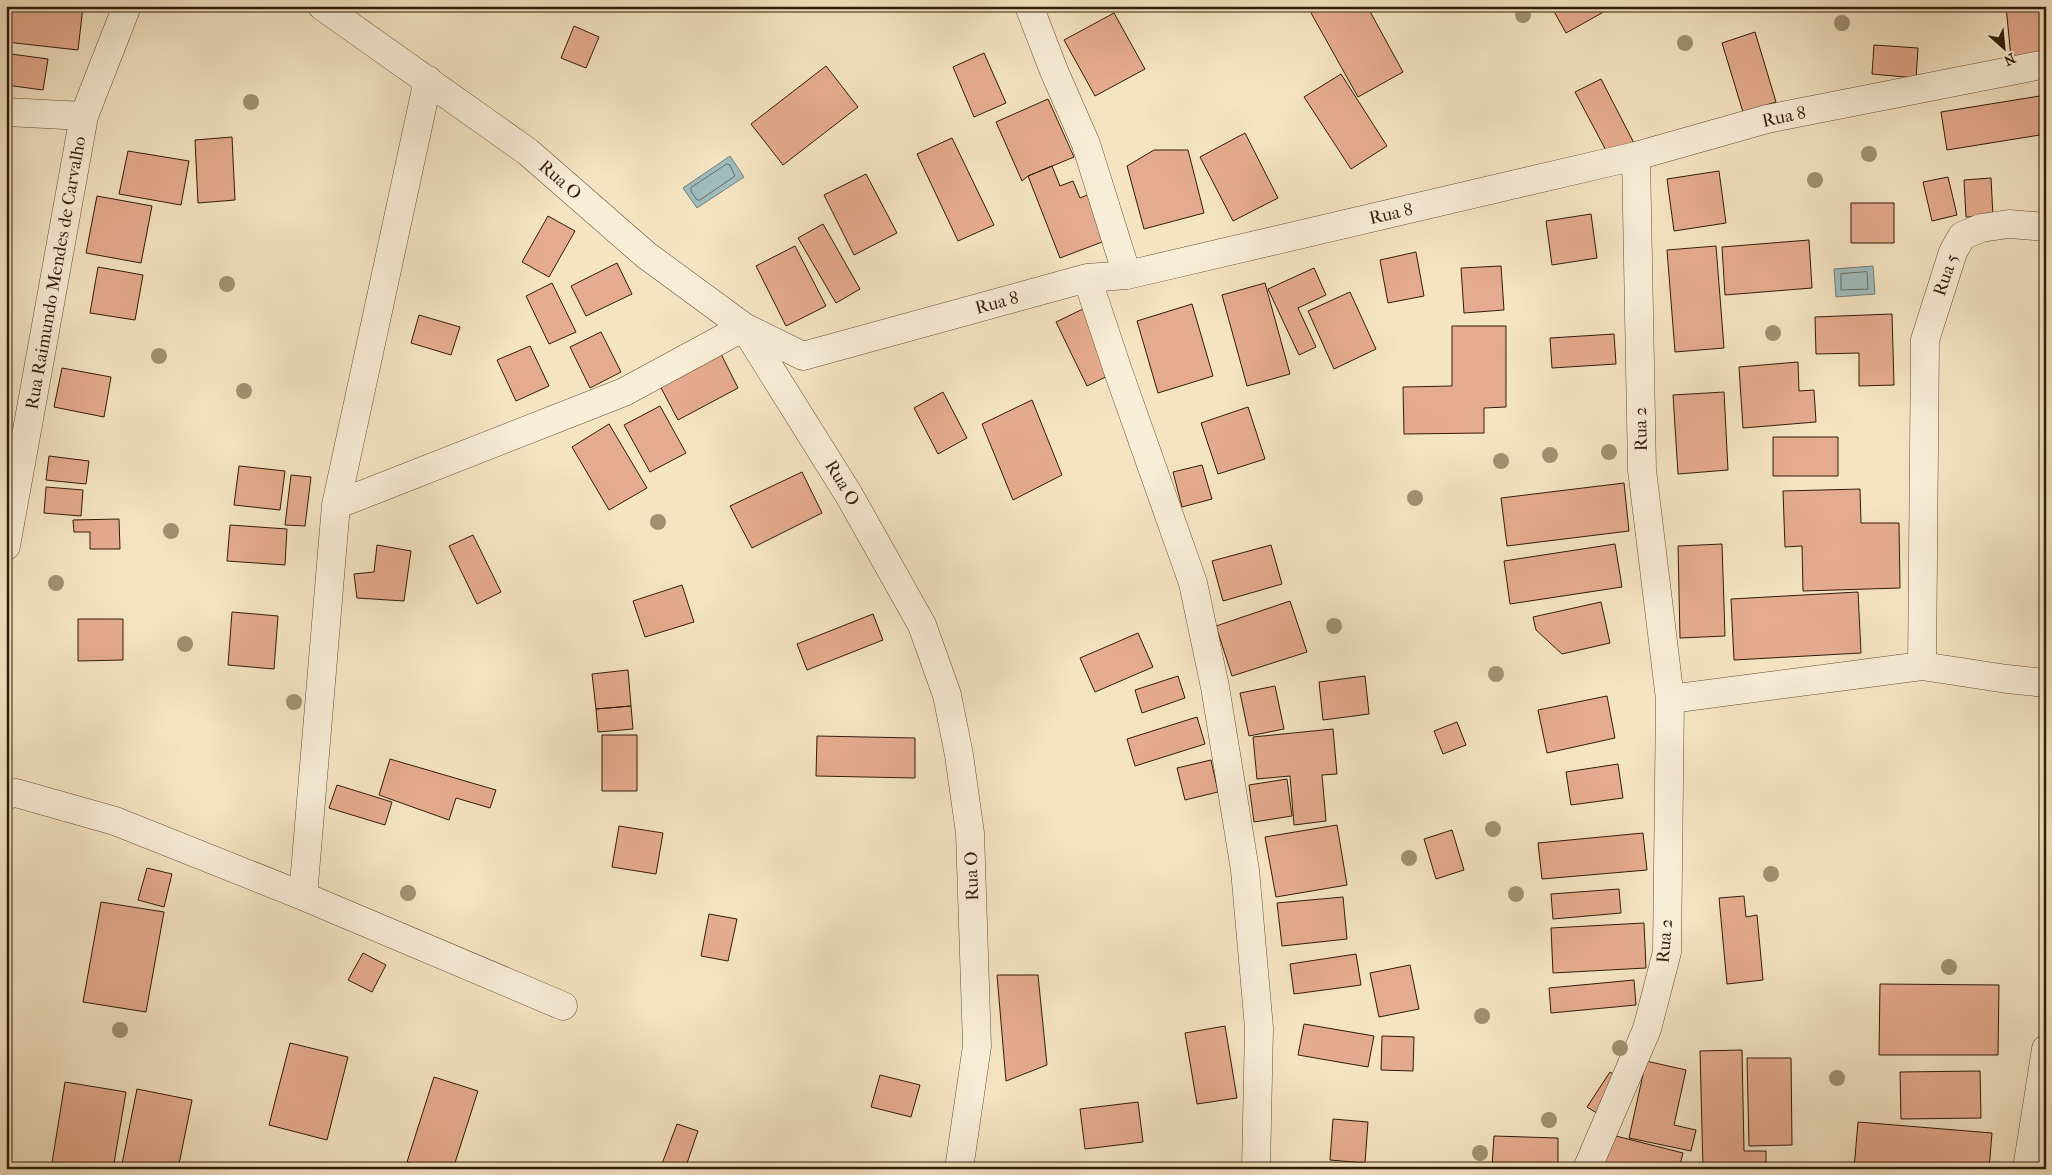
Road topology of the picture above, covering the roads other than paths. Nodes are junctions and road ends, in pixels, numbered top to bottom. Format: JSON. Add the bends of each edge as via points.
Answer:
{"nodes":[{"id":1,"x":127,"y":6,"type":"edge"},
{"id":2,"x":322,"y":6,"type":"edge"},
{"id":3,"x":1029,"y":6,"type":"edge"},
{"id":4,"x":2046,"y":64,"type":"edge"},
{"id":5,"x":428,"y":80,"type":"junction"},
{"id":6,"x":6,"y":112,"type":"edge"},
{"id":7,"x":84,"y":116,"type":"junction"},
{"id":8,"x":1636,"y":156,"type":"junction"},
{"id":9,"x":2046,"y":227,"type":"edge"},
{"id":10,"x":1127,"y":275,"type":"junction"},
{"id":11,"x":1087,"y":278,"type":"junction"},
{"id":12,"x":744,"y":327,"type":"junction"},
{"id":13,"x":336,"y":505,"type":"junction"},
{"id":14,"x":6,"y":546,"type":"edge"},
{"id":15,"x":1922,"y":666,"type":"junction"},
{"id":16,"x":2046,"y":682,"type":"edge"},
{"id":17,"x":1670,"y":699,"type":"junction"},
{"id":18,"x":6,"y":795,"type":"edge"},
{"id":19,"x":303,"y":896,"type":"junction"},
{"id":20,"x":563,"y":1006,"type":"dead end"},
{"id":21,"x":2046,"y":1048,"type":"edge"},
{"id":22,"x":959,"y":1169,"type":"edge"},
{"id":23,"x":1256,"y":1169,"type":"edge"},
{"id":24,"x":1587,"y":1169,"type":"edge"},
{"id":25,"x":2027,"y":1169,"type":"edge"}],
"edges":[{"from":1,"to":7,"type":"street","name":"Rua Raimundo Mendes de Carvalho"},
{"from":2,"to":5,"type":"street","name":"Rua O"},
{"from":3,"to":10,"type":"street","via":[[1086,144]]},
{"from":4,"to":8,"type":"street","name":"Rua 8","via":[[1767,119]]},
{"from":5,"to":12,"type":"street","name":"Rua O","via":[[528,152],[646,255]]},
{"from":5,"to":13,"type":"street"},
{"from":6,"to":7,"type":"street"},
{"from":7,"to":14,"type":"street","name":"Rua Raimundo Mendes de Carvalho"},
{"from":8,"to":10,"type":"street","name":"Rua 8"},
{"from":8,"to":17,"type":"street","name":"Rua 2","via":[[1642,470]]},
{"from":9,"to":15,"type":"street","name":"Rua 5","via":[[2008,224],[1981,228],[1962,236],[1953,252],[1925,340]]},
{"from":10,"to":11,"type":"street","name":"Rua 8"},
{"from":11,"to":12,"type":"street","name":"Rua 8","via":[[802,356]]},
{"from":11,"to":23,"type":"street","via":[[1192,583],[1215,687],[1246,870],[1257,998]]},
{"from":12,"to":13,"type":"street","via":[[624,392]]},
{"from":12,"to":22,"type":"street","name":"Rua O","via":[[849,495],[922,625],[947,695],[970,833],[977,1046]]},
{"from":13,"to":19,"type":"street"},
{"from":15,"to":16,"type":"street","via":[[2007,680]]},
{"from":15,"to":17,"type":"street"},
{"from":17,"to":24,"type":"street","name":"Rua 2","via":[[1667,952],[1647,1029]]},
{"from":18,"to":19,"type":"street","via":[[16,793],[115,821]]},
{"from":19,"to":20,"type":"street"},
{"from":21,"to":25,"type":"street"}]}
